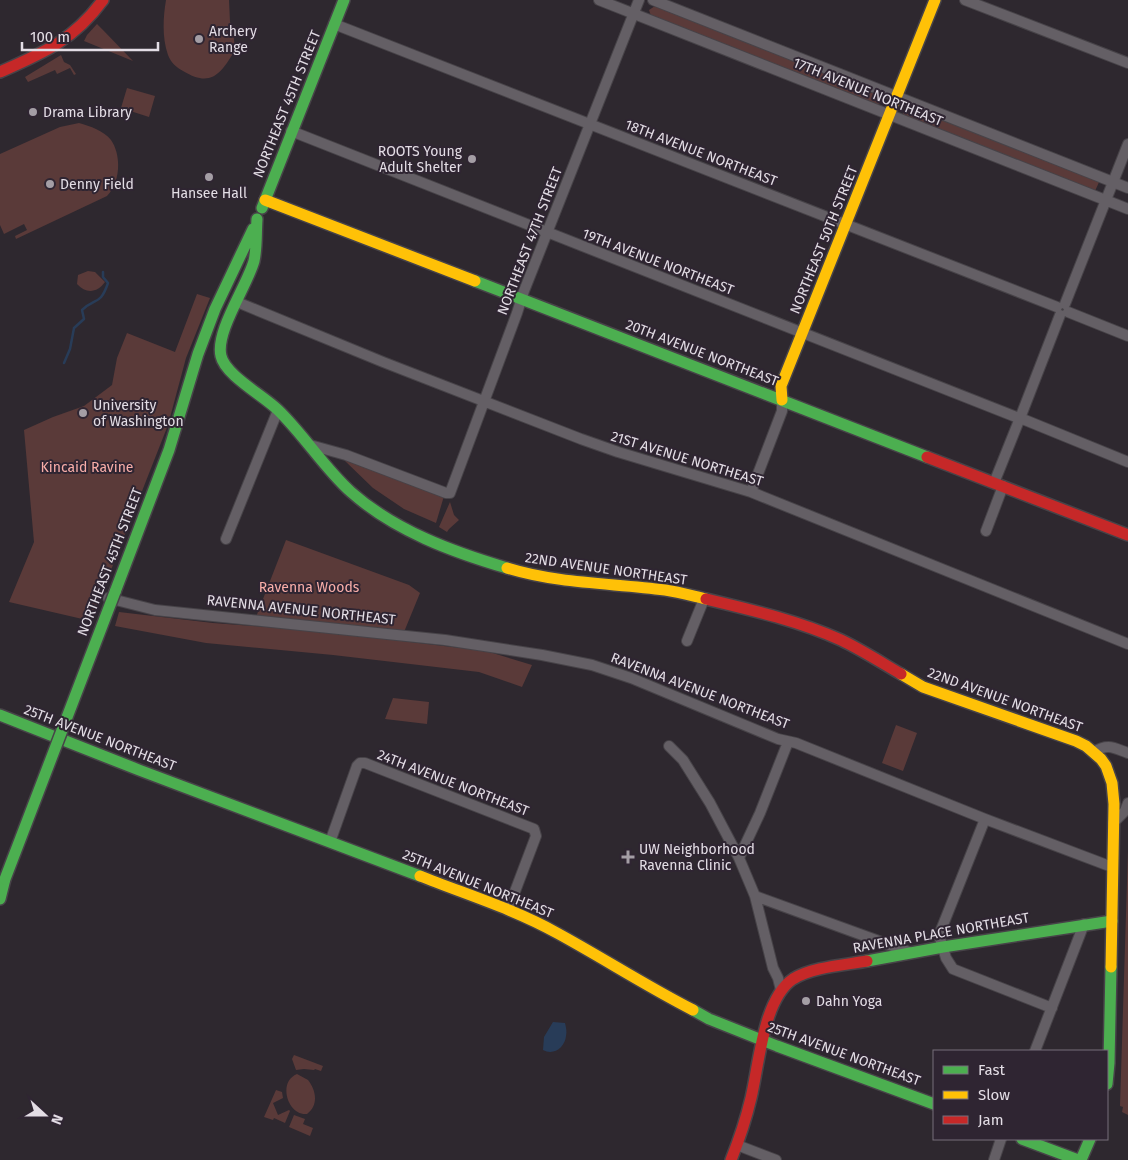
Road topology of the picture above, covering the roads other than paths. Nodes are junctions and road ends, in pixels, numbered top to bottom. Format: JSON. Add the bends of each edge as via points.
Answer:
{"nodes":[{"id":1,"x":103,"y":0,"type":"edge"},
{"id":2,"x":344,"y":0,"type":"edge"},
{"id":3,"x":599,"y":0,"type":"edge"},
{"id":4,"x":639,"y":0,"type":"edge"},
{"id":5,"x":653,"y":0,"type":"edge"},
{"id":6,"x":935,"y":0,"type":"edge"},
{"id":7,"x":965,"y":0,"type":"edge"},
{"id":8,"x":634,"y":14,"type":"junction"},
{"id":9,"x":334,"y":24,"type":"junction"},
{"id":10,"x":1128,"y":63,"type":"edge"},
{"id":11,"x":0,"y":72,"type":"edge"},
{"id":12,"x":897,"y":97,"type":"junction"},
{"id":13,"x":890,"y":115,"type":"junction"},
{"id":14,"x":590,"y":124,"type":"junction"},
{"id":15,"x":291,"y":131,"type":"junction"},
{"id":16,"x":1128,"y":144,"type":"edge"},
{"id":17,"x":1112,"y":182,"type":"junction"},
{"id":18,"x":1128,"y":188,"type":"edge"},
{"id":19,"x":265,"y":200,"type":"junction"},
{"id":20,"x":1106,"y":200,"type":"junction"},
{"id":21,"x":1128,"y":209,"type":"edge"},
{"id":22,"x":257,"y":219,"type":"junction"},
{"id":23,"x":847,"y":225,"type":"junction"},
{"id":24,"x":546,"y":233,"type":"junction"},
{"id":25,"x":521,"y":300,"type":"junction"},
{"id":26,"x":237,"y":302,"type":"junction"},
{"id":27,"x":1062,"y":309,"type":"junction"},
{"id":28,"x":803,"y":334,"type":"junction"},
{"id":29,"x":1128,"y":336,"type":"edge"},
{"id":30,"x":221,"y":357,"type":"joint"},
{"id":31,"x":782,"y":400,"type":"junction"},
{"id":32,"x":485,"y":401,"type":"junction"},
{"id":33,"x":278,"y":410,"type":"junction"},
{"id":34,"x":1020,"y":418,"type":"junction"},
{"id":35,"x":309,"y":445,"type":"junction"},
{"id":36,"x":1128,"y":462,"type":"edge"},
{"id":37,"x":998,"y":484,"type":"junction"},
{"id":38,"x":751,"y":492,"type":"junction"},
{"id":39,"x":986,"y":531,"type":"dead end"},
{"id":40,"x":1128,"y":534,"type":"edge"},
{"id":41,"x":226,"y":539,"type":"dead end"},
{"id":42,"x":108,"y":598,"type":"dead end"},
{"id":43,"x":704,"y":599,"type":"junction"},
{"id":44,"x":687,"y":642,"type":"dead end"},
{"id":45,"x":1128,"y":644,"type":"edge"},
{"id":46,"x":0,"y":715,"type":"edge"},
{"id":47,"x":788,"y":742,"type":"junction"},
{"id":48,"x":668,"y":746,"type":"dead end"},
{"id":49,"x":1094,"y":752,"type":"junction"},
{"id":50,"x":1128,"y":753,"type":"edge"},
{"id":51,"x":1128,"y":803,"type":"edge"},
{"id":52,"x":985,"y":819,"type":"junction"},
{"id":53,"x":1113,"y":823,"type":"junction"},
{"id":54,"x":1128,"y":824,"type":"edge"},
{"id":55,"x":1113,"y":840,"type":"junction"},
{"id":56,"x":1126,"y":840,"type":"dead end"},
{"id":57,"x":330,"y":842,"type":"junction"},
{"id":58,"x":739,"y":858,"type":"junction"},
{"id":59,"x":1112,"y":867,"type":"junction"},
{"id":60,"x":3,"y":882,"type":"edge"},
{"id":61,"x":755,"y":896,"type":"junction"},
{"id":62,"x":0,"y":899,"type":"edge"},
{"id":63,"x":508,"y":910,"type":"junction"},
{"id":64,"x":1112,"y":921,"type":"junction"},
{"id":65,"x":1084,"y":924,"type":"junction"},
{"id":66,"x":943,"y":947,"type":"junction"},
{"id":67,"x":912,"y":953,"type":"junction"},
{"id":68,"x":781,"y":990,"type":"junction"},
{"id":69,"x":1052,"y":1008,"type":"junction"},
{"id":70,"x":763,"y":1040,"type":"junction"},
{"id":71,"x":1035,"y":1050,"type":"edge"},
{"id":72,"x":1108,"y":1074,"type":"edge"},
{"id":73,"x":933,"y":1104,"type":"edge"},
{"id":74,"x":1002,"y":1140,"type":"edge"},
{"id":75,"x":1025,"y":1140,"type":"edge"},
{"id":76,"x":1090,"y":1140,"type":"edge"},
{"id":77,"x":737,"y":1145,"type":"junction"},
{"id":78,"x":731,"y":1160,"type":"edge"},
{"id":79,"x":776,"y":1160,"type":"edge"},
{"id":80,"x":994,"y":1160,"type":"edge"},
{"id":81,"x":1080,"y":1160,"type":"edge"}],
"edges":[{"from":1,"to":11,"type":"main road","via":[[70,37]]},
{"from":2,"to":9,"type":"main road","name":"NORTHEAST 45TH STREET"},
{"from":3,"to":8,"type":"street","name":"17TH AVENUE NORTHEAST"},
{"from":4,"to":8,"type":"street","name":"NORTHEAST 47TH STREET"},
{"from":5,"to":12,"type":"street","name":"17TH AVENUE NORTHEAST"},
{"from":6,"to":12,"type":"main road","name":"NORTHEAST 50TH STREET"},
{"from":7,"to":10,"type":"street"},
{"from":8,"to":13,"type":"street","name":"17TH AVENUE NORTHEAST"},
{"from":8,"to":14,"type":"street","name":"NORTHEAST 47TH STREET"},
{"from":9,"to":14,"type":"street","name":"18TH AVENUE NORTHEAST"},
{"from":9,"to":15,"type":"main road","name":"NORTHEAST 45TH STREET"},
{"from":12,"to":13,"type":"main road","name":"NORTHEAST 50TH STREET"},
{"from":12,"to":17,"type":"street","name":"17TH AVENUE NORTHEAST"},
{"from":13,"to":20,"type":"street","name":"17TH AVENUE NORTHEAST"},
{"from":13,"to":23,"type":"main road","name":"NORTHEAST 50TH STREET"},
{"from":14,"to":23,"type":"street","name":"18TH AVENUE NORTHEAST"},
{"from":14,"to":24,"type":"street","name":"NORTHEAST 47TH STREET"},
{"from":15,"to":19,"type":"main road","name":"NORTHEAST 45TH STREET"},
{"from":15,"to":24,"type":"street","name":"19TH AVENUE NORTHEAST"},
{"from":16,"to":17,"type":"street"},
{"from":17,"to":18,"type":"street","name":"17TH AVENUE NORTHEAST"},
{"from":17,"to":20,"type":"street"},
{"from":19,"to":22,"type":"main road","name":"NORTHEAST 45TH STREET"},
{"from":19,"to":25,"type":"main road","name":"20TH AVENUE NORTHEAST"},
{"from":20,"to":21,"type":"street","name":"17TH AVENUE NORTHEAST"},
{"from":20,"to":27,"type":"street"},
{"from":22,"to":26,"type":"main road","name":"NORTHEAST 45TH STREET","via":[[254,260]]},
{"from":22,"to":60,"type":"main road","name":"NORTHEAST 45TH STREET","bridge":true,"via":[[215,309],[169,450]]},
{"from":23,"to":27,"type":"street","name":"18TH AVENUE NORTHEAST"},
{"from":23,"to":28,"type":"main road","name":"NORTHEAST 50TH STREET"},
{"from":24,"to":25,"type":"street","name":"NORTHEAST 47TH STREET"},
{"from":24,"to":28,"type":"street","name":"19TH AVENUE NORTHEAST"},
{"from":25,"to":31,"type":"main road","name":"20TH AVENUE NORTHEAST"},
{"from":25,"to":32,"type":"street","name":"NORTHEAST 47TH STREET"},
{"from":26,"to":30,"type":"main road","name":"NORTHEAST 45TH STREET","via":[[221,337]]},
{"from":26,"to":32,"type":"street","name":"21ST AVENUE NORTHEAST"},
{"from":27,"to":29,"type":"street","name":"18TH AVENUE NORTHEAST"},
{"from":27,"to":34,"type":"street"},
{"from":28,"to":31,"type":"main road","name":"NORTHEAST 50TH STREET","via":[[782,386]]},
{"from":28,"to":34,"type":"street","name":"19TH AVENUE NORTHEAST"},
{"from":30,"to":33,"type":"main road","name":"22ND AVENUE NORTHEAST","via":[[234,376]]},
{"from":31,"to":37,"type":"main road","name":"20TH AVENUE NORTHEAST"},
{"from":31,"to":38,"type":"street","name":"NORTHEAST 50TH STREET","via":[[782,411]]},
{"from":32,"to":35,"type":"street","name":"NORTHEAST 47TH STREET","via":[[450,493]]},
{"from":32,"to":38,"type":"street","name":"21ST AVENUE NORTHEAST","via":[[618,452]]},
{"from":33,"to":35,"type":"main road","name":"22ND AVENUE NORTHEAST"},
{"from":33,"to":41,"type":"street"},
{"from":34,"to":36,"type":"street","name":"19TH AVENUE NORTHEAST"},
{"from":34,"to":37,"type":"street"},
{"from":35,"to":43,"type":"main road","name":"22ND AVENUE NORTHEAST","via":[[352,492],[371,507],[397,524],[462,555],[529,575],[666,590]]},
{"from":37,"to":39,"type":"street"},
{"from":37,"to":40,"type":"main road","name":"20TH AVENUE NORTHEAST"},
{"from":38,"to":45,"type":"street","name":"21ST AVENUE NORTHEAST"},
{"from":42,"to":47,"type":"street","name":"RAVENNA AVENUE NORTHEAST","via":[[155,610],[445,640],[592,665]]},
{"from":43,"to":44,"type":"street"},
{"from":43,"to":49,"type":"main road","name":"22ND AVENUE NORTHEAST","via":[[843,640],[923,686],[1076,741]]},
{"from":46,"to":57,"type":"main road","name":"25TH AVENUE NORTHEAST"},
{"from":47,"to":52,"type":"street","name":"RAVENNA AVENUE NORTHEAST"},
{"from":47,"to":58,"type":"street"},
{"from":48,"to":58,"type":"street","via":[[683,760]]},
{"from":49,"to":50,"type":"street","via":[[1102,746],[1111,746]]},
{"from":49,"to":53,"type":"main road","name":"22ND AVENUE NORTHEAST","via":[[1108,767],[1112,779]]},
{"from":51,"to":53,"type":"street"},
{"from":52,"to":59,"type":"street","name":"RAVENNA AVENUE NORTHEAST"},
{"from":52,"to":66,"type":"street","via":[[939,935]]},
{"from":53,"to":54,"type":"main road"},
{"from":53,"to":55,"type":"main road","name":"22ND AVENUE NORTHEAST"},
{"from":55,"to":56,"type":"main road"},
{"from":55,"to":59,"type":"main road","name":"22ND AVENUE NORTHEAST"},
{"from":57,"to":63,"type":"main road","name":"25TH AVENUE NORTHEAST"},
{"from":57,"to":63,"type":"street","name":"24TH AVENUE NORTHEAST","via":[[359,764],[368,764],[536,831]]},
{"from":58,"to":61,"type":"street"},
{"from":59,"to":64,"type":"main road","name":"22ND AVENUE NORTHEAST"},
{"from":60,"to":62,"type":"main road","name":"NORTHEAST 45TH STREET"},
{"from":61,"to":67,"type":"street"},
{"from":61,"to":68,"type":"street","via":[[772,968]]},
{"from":63,"to":70,"type":"main road","name":"25TH AVENUE NORTHEAST","via":[[556,932],[676,1003]]},
{"from":64,"to":65,"type":"main road","name":"RAVENNA PLACE NORTHEAST"},
{"from":64,"to":72,"type":"main road","name":"22ND AVENUE NORTHEAST"},
{"from":65,"to":66,"type":"main road","name":"RAVENNA PLACE NORTHEAST"},
{"from":65,"to":69,"type":"street"},
{"from":66,"to":67,"type":"main road","name":"RAVENNA PLACE NORTHEAST"},
{"from":66,"to":69,"type":"street","via":[[953,969]]},
{"from":67,"to":68,"type":"main road","name":"RAVENNA PLACE NORTHEAST","via":[[801,974]]},
{"from":68,"to":70,"type":"main road","via":[[766,1024]]},
{"from":69,"to":71,"type":"street"},
{"from":70,"to":73,"type":"main road","name":"25TH AVENUE NORTHEAST"},
{"from":70,"to":77,"type":"main road","via":[[751,1099]]},
{"from":74,"to":80,"type":"street"},
{"from":75,"to":81,"type":"main road"},
{"from":76,"to":81,"type":"main road"},
{"from":77,"to":78,"type":"main road"},
{"from":77,"to":79,"type":"street"}]}
